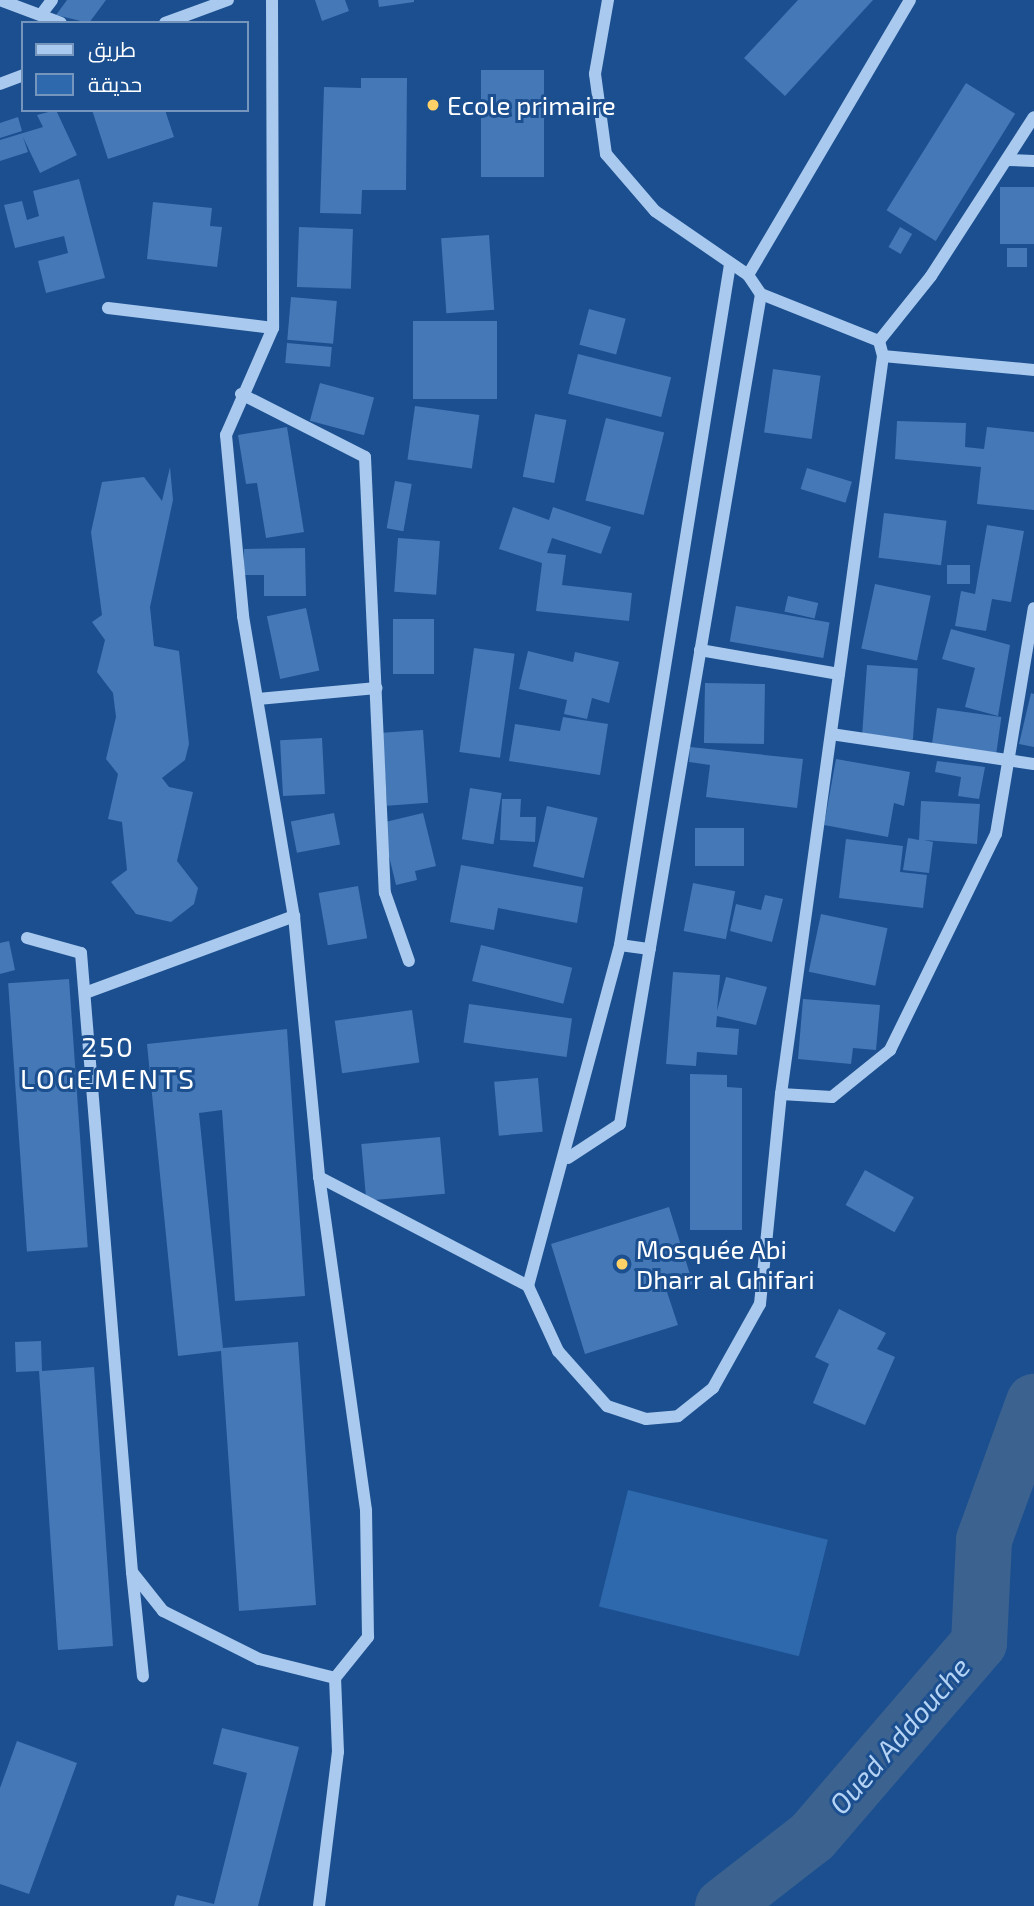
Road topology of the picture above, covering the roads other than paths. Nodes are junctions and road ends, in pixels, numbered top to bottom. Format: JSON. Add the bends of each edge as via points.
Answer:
{"nodes":[{"id":1,"x":0,"y":0,"type":"edge"},
{"id":2,"x":52,"y":0,"type":"edge"},
{"id":3,"x":228,"y":0,"type":"edge"},
{"id":4,"x":272,"y":0,"type":"edge"},
{"id":5,"x":608,"y":0,"type":"edge"},
{"id":6,"x":910,"y":0,"type":"edge"},
{"id":7,"x":43,"y":12,"type":"junction"},
{"id":8,"x":58,"y":21,"type":"edge"},
{"id":9,"x":170,"y":21,"type":"edge"},
{"id":10,"x":21,"y":76,"type":"edge"},
{"id":11,"x":0,"y":83,"type":"edge"},
{"id":12,"x":1034,"y":117,"type":"edge"},
{"id":13,"x":1008,"y":160,"type":"junction"},
{"id":14,"x":1034,"y":161,"type":"edge"},
{"id":15,"x":730,"y":264,"type":"junction"},
{"id":16,"x":748,"y":275,"type":"junction"},
{"id":17,"x":761,"y":294,"type":"junction"},
{"id":18,"x":108,"y":308,"type":"dead end"},
{"id":19,"x":273,"y":328,"type":"junction"},
{"id":20,"x":878,"y":341,"type":"junction"},
{"id":21,"x":883,"y":356,"type":"junction"},
{"id":22,"x":1034,"y":370,"type":"edge"},
{"id":23,"x":242,"y":394,"type":"junction"},
{"id":24,"x":1034,"y":608,"type":"edge"},
{"id":25,"x":701,"y":650,"type":"junction"},
{"id":26,"x":839,"y":674,"type":"junction"},
{"id":27,"x":376,"y":688,"type":"junction"},
{"id":28,"x":258,"y":699,"type":"junction"},
{"id":29,"x":831,"y":734,"type":"junction"},
{"id":30,"x":1009,"y":759,"type":"junction"},
{"id":31,"x":1034,"y":764,"type":"edge"},
{"id":32,"x":294,"y":916,"type":"junction"},
{"id":33,"x":27,"y":938,"type":"dead end"},
{"id":34,"x":620,"y":945,"type":"junction"},
{"id":35,"x":650,"y":950,"type":"junction"},
{"id":36,"x":409,"y":961,"type":"dead end"},
{"id":37,"x":85,"y":993,"type":"junction"},
{"id":38,"x":781,"y":1094,"type":"junction"},
{"id":39,"x":568,"y":1158,"type":"junction"},
{"id":40,"x":319,"y":1177,"type":"junction"},
{"id":41,"x":528,"y":1286,"type":"junction"},
{"id":42,"x":132,"y":1572,"type":"junction"},
{"id":43,"x":143,"y":1675,"type":"dead end"},
{"id":44,"x":335,"y":1678,"type":"junction"},
{"id":45,"x":319,"y":1906,"type":"edge"}],
"edges":[{"from":1,"to":7,"type":"street"},
{"from":2,"to":7,"type":"street"},
{"from":3,"to":9,"type":"street"},
{"from":4,"to":19,"type":"street"},
{"from":5,"to":15,"type":"street","via":[[595,74],[606,154],[654,211]]},
{"from":6,"to":16,"type":"street"},
{"from":7,"to":8,"type":"street"},
{"from":10,"to":11,"type":"street"},
{"from":12,"to":13,"type":"street"},
{"from":13,"to":14,"type":"street"},
{"from":13,"to":20,"type":"street","via":[[931,276]]},
{"from":15,"to":16,"type":"street"},
{"from":15,"to":34,"type":"street"},
{"from":16,"to":17,"type":"street"},
{"from":17,"to":20,"type":"street"},
{"from":17,"to":25,"type":"street"},
{"from":18,"to":19,"type":"street"},
{"from":19,"to":23,"type":"street"},
{"from":20,"to":21,"type":"street"},
{"from":21,"to":22,"type":"street"},
{"from":21,"to":26,"type":"street"},
{"from":23,"to":27,"type":"street","via":[[365,457]]},
{"from":23,"to":28,"type":"street","via":[[226,435]]},
{"from":24,"to":30,"type":"street"},
{"from":25,"to":26,"type":"street"},
{"from":25,"to":35,"type":"street"},
{"from":26,"to":29,"type":"street"},
{"from":27,"to":28,"type":"street"},
{"from":27,"to":36,"type":"street","via":[[385,893]]},
{"from":28,"to":32,"type":"street"},
{"from":29,"to":30,"type":"street"},
{"from":29,"to":38,"type":"street"},
{"from":30,"to":31,"type":"street"},
{"from":30,"to":38,"type":"street","via":[[996,834],[890,1049],[832,1097]]},
{"from":32,"to":37,"type":"street"},
{"from":32,"to":40,"type":"street"},
{"from":33,"to":37,"type":"street","via":[[81,953]]},
{"from":34,"to":35,"type":"street"},
{"from":34,"to":39,"type":"street"},
{"from":35,"to":39,"type":"street","via":[[620,1124]]},
{"from":37,"to":42,"type":"street"},
{"from":38,"to":41,"type":"street","via":[[760,1304],[713,1388],[678,1416],[646,1419],[607,1406],[558,1351]]},
{"from":39,"to":41,"type":"street","via":[[542,1220]]},
{"from":40,"to":41,"type":"street"},
{"from":40,"to":44,"type":"street","via":[[366,1510],[368,1637]]},
{"from":42,"to":43,"type":"street"},
{"from":42,"to":44,"type":"street","via":[[163,1611],[258,1659]]},
{"from":44,"to":45,"type":"street","via":[[338,1752]]}]}
